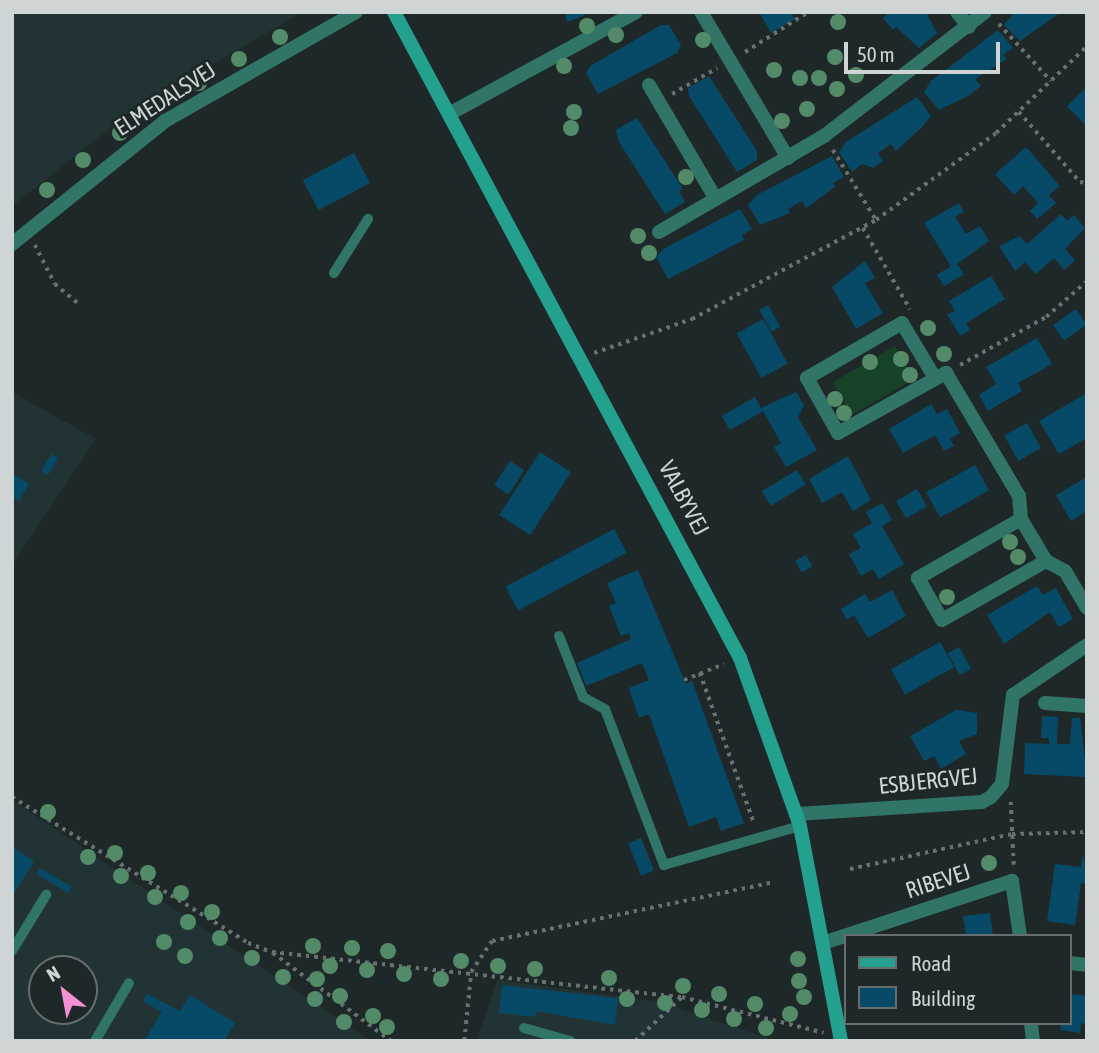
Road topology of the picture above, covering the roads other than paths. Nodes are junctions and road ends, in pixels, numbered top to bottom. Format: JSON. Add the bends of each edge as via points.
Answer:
{"nodes":[{"id":1,"x":356,"y":12,"type":"edge"},
{"id":2,"x":394,"y":12,"type":"edge"},
{"id":3,"x":636,"y":12,"type":"edge"},
{"id":4,"x":701,"y":12,"type":"edge"},
{"id":5,"x":957,"y":12,"type":"edge"},
{"id":6,"x":985,"y":12,"type":"edge"},
{"id":7,"x":969,"y":27,"type":"junction"},
{"id":8,"x":649,"y":85,"type":"dead end"},
{"id":9,"x":449,"y":114,"type":"junction"},
{"id":10,"x":788,"y":158,"type":"junction"},
{"id":11,"x":716,"y":199,"type":"junction"},
{"id":12,"x":368,"y":219,"type":"dead end"},
{"id":13,"x":659,"y":232,"type":"dead end"},
{"id":14,"x":12,"y":244,"type":"edge"},
{"id":15,"x":334,"y":273,"type":"dead end"},
{"id":16,"x":940,"y":375,"type":"junction"},
{"id":17,"x":1021,"y":519,"type":"junction"},
{"id":18,"x":1046,"y":561,"type":"junction"},
{"id":19,"x":1087,"y":608,"type":"edge"},
{"id":20,"x":559,"y":636,"type":"dead end"},
{"id":21,"x":1087,"y":645,"type":"edge"},
{"id":22,"x":1045,"y":703,"type":"dead end"},
{"id":23,"x":1087,"y":705,"type":"edge"},
{"id":24,"x":799,"y":820,"type":"junction"},
{"id":25,"x":47,"y":895,"type":"dead end"},
{"id":26,"x":850,"y":934,"type":"edge"},
{"id":27,"x":1020,"y":934,"type":"edge"},
{"id":28,"x":844,"y":936,"type":"edge"},
{"id":29,"x":826,"y":942,"type":"junction"},
{"id":30,"x":12,"y":951,"type":"edge"},
{"id":31,"x":130,"y":984,"type":"dead end"},
{"id":32,"x":524,"y":1028,"type":"dead end"},
{"id":33,"x":841,"y":1038,"type":"edge"},
{"id":34,"x":95,"y":1041,"type":"edge"},
{"id":35,"x":570,"y":1041,"type":"edge"}],
"edges":[{"from":1,"to":14,"type":"street","name":"ELMEDALSVEJ","via":[[166,121]]},
{"from":2,"to":9,"type":"street","name":"VALBYVEJ"},
{"from":3,"to":9,"type":"street"},
{"from":4,"to":10,"type":"street"},
{"from":5,"to":7,"type":"street"},
{"from":6,"to":7,"type":"street"},
{"from":7,"to":10,"type":"street"},
{"from":8,"to":11,"type":"street"},
{"from":9,"to":24,"type":"street","name":"VALBYVEJ","via":[[740,658]]},
{"from":10,"to":11,"type":"street"},
{"from":11,"to":13,"type":"street"},
{"from":12,"to":15,"type":"lane"},
{"from":16,"to":16,"type":"street","via":[[838,433],[807,378],[902,323]]},
{"from":16,"to":17,"type":"street","via":[[1020,496]]},
{"from":17,"to":18,"type":"street"},
{"from":17,"to":18,"type":"street","via":[[918,578],[942,620]]},
{"from":18,"to":19,"type":"street","via":[[1065,570]]},
{"from":20,"to":24,"type":"lane","via":[[583,697],[605,709],[664,865],[759,838]]},
{"from":21,"to":24,"type":"street","name":"ESBJERGVEJ","via":[[1013,695],[999,790],[982,802]]},
{"from":22,"to":23,"type":"street"},
{"from":24,"to":29,"type":"street","name":"VALBYVEJ"},
{"from":25,"to":30,"type":"lane"},
{"from":26,"to":27,"type":"street","name":"RIBEVEJ","via":[[1012,880]]},
{"from":28,"to":29,"type":"street","name":"RIBEVEJ"},
{"from":29,"to":33,"type":"street","name":"VALBYVEJ"},
{"from":31,"to":34,"type":"lane"},
{"from":32,"to":35,"type":"lane"}]}
